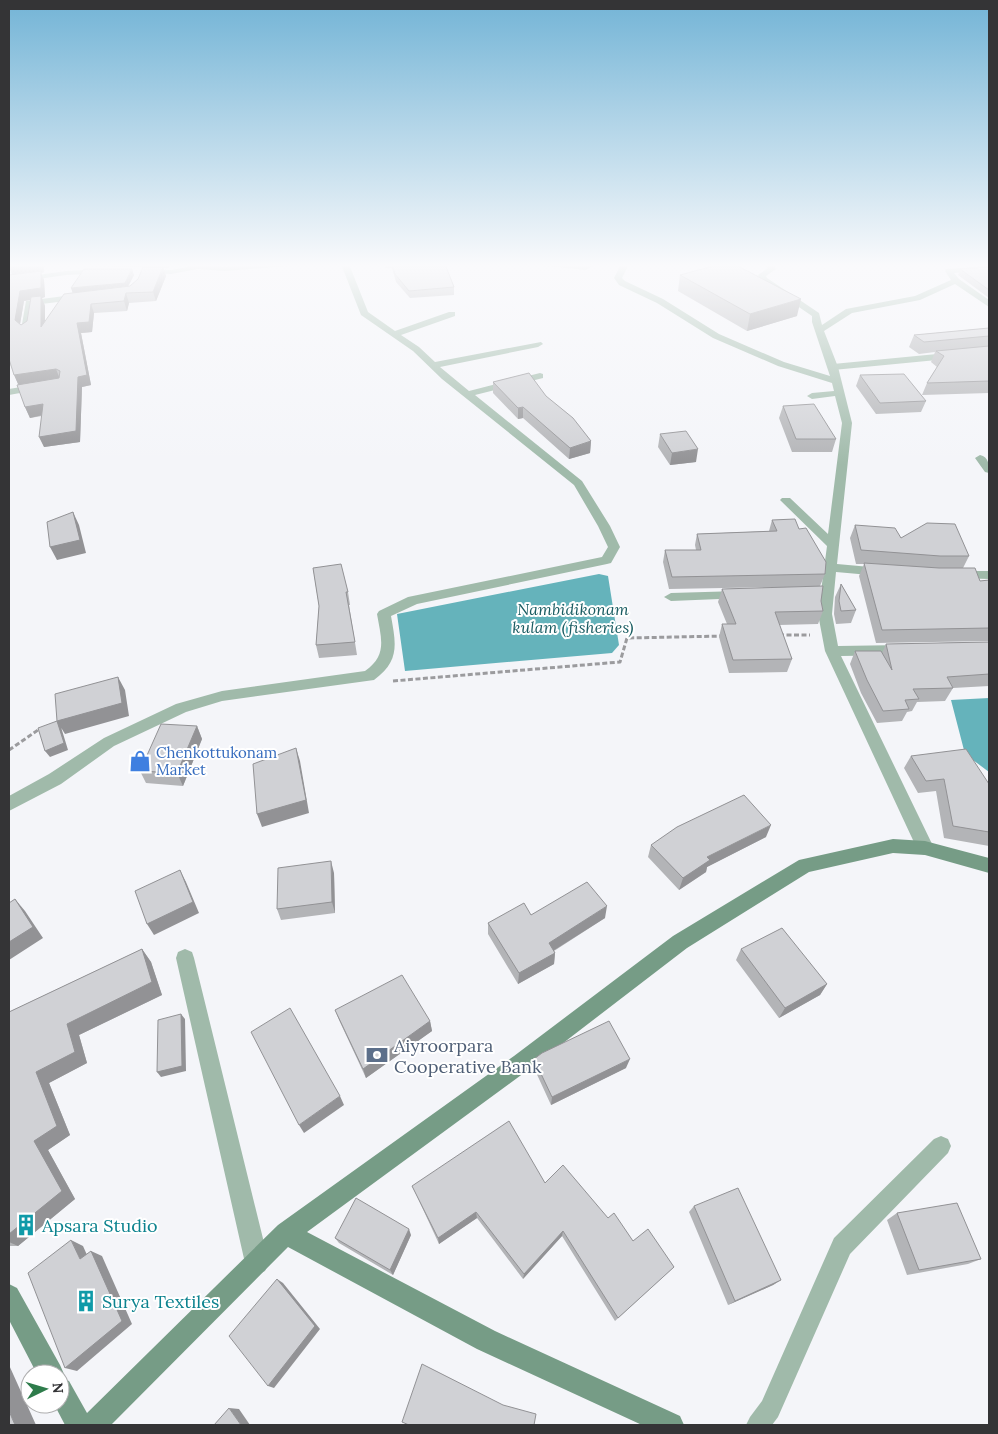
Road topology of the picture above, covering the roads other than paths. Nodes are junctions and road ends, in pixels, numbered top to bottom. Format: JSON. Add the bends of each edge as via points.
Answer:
{"nodes":[{"id":1,"x":820,"y":330,"type":"edge"},
{"id":2,"x":390,"y":331,"type":"edge"},
{"id":3,"x":403,"y":331,"type":"edge"},
{"id":4,"x":708,"y":331,"type":"edge"},
{"id":5,"x":394,"y":334,"type":"junction"},
{"id":6,"x":538,"y":344,"type":"dead end"},
{"id":7,"x":989,"y":352,"type":"edge"},
{"id":8,"x":433,"y":365,"type":"junction"},
{"id":9,"x":834,"y":367,"type":"junction"},
{"id":10,"x":540,"y":376,"type":"dead end"},
{"id":11,"x":52,"y":385,"type":"edge"},
{"id":12,"x":838,"y":387,"type":"junction"},
{"id":13,"x":9,"y":392,"type":"edge"},
{"id":14,"x":467,"y":394,"type":"junction"},
{"id":15,"x":812,"y":396,"type":"dead end"},
{"id":16,"x":980,"y":458,"type":"dead end"},
{"id":17,"x":989,"y":470,"type":"edge"},
{"id":18,"x":786,"y":500,"type":"dead end"},
{"id":19,"x":833,"y":545,"type":"junction"},
{"id":20,"x":831,"y":568,"type":"junction"},
{"id":21,"x":896,"y":573,"type":"edge"},
{"id":22,"x":942,"y":575,"type":"edge"},
{"id":23,"x":989,"y":575,"type":"edge"},
{"id":24,"x":749,"y":595,"type":"edge"},
{"id":25,"x":671,"y":597,"type":"dead end"},
{"id":26,"x":920,"y":650,"type":"edge"},
{"id":27,"x":832,"y":651,"type":"junction"},
{"id":28,"x":9,"y":804,"type":"edge"},
{"id":29,"x":925,"y":848,"type":"junction"},
{"id":30,"x":989,"y":866,"type":"edge"},
{"id":31,"x":185,"y":958,"type":"dead end"},
{"id":32,"x":942,"y":1146,"type":"dead end"},
{"id":33,"x":286,"y":1233,"type":"junction"},
{"id":34,"x":257,"y":1263,"type":"junction"},
{"id":35,"x":9,"y":1296,"type":"edge"},
{"id":36,"x":46,"y":1364,"type":"edge"},
{"id":37,"x":70,"y":1408,"type":"edge"},
{"id":38,"x":79,"y":1425,"type":"edge"},
{"id":39,"x":93,"y":1425,"type":"edge"},
{"id":40,"x":671,"y":1425,"type":"edge"},
{"id":41,"x":758,"y":1425,"type":"edge"}],
"edges":[{"from":1,"to":9,"type":"street"},
{"from":2,"to":5,"type":"street"},
{"from":3,"to":5,"type":"street"},
{"from":4,"to":12,"type":"street"},
{"from":5,"to":8,"type":"street"},
{"from":6,"to":8,"type":"street"},
{"from":7,"to":9,"type":"lane"},
{"from":8,"to":14,"type":"street"},
{"from":9,"to":12,"type":"street"},
{"from":10,"to":14,"type":"street"},
{"from":11,"to":13,"type":"street"},
{"from":12,"to":15,"type":"street"},
{"from":12,"to":19,"type":"street","via":[[847,423]]},
{"from":14,"to":28,"type":"street","via":[[578,483],[614,547],[607,560],[413,600],[384,614],[389,652],[380,669],[369,676],[222,696],[182,708],[109,742],[55,779]]},
{"from":16,"to":17,"type":"street"},
{"from":18,"to":19,"type":"street"},
{"from":19,"to":20,"type":"street"},
{"from":20,"to":21,"type":"street"},
{"from":20,"to":27,"type":"street","via":[[823,592]]},
{"from":22,"to":23,"type":"street"},
{"from":24,"to":25,"type":"street"},
{"from":26,"to":27,"type":"street"},
{"from":27,"to":29,"type":"street"},
{"from":29,"to":30,"type":"main road"},
{"from":29,"to":33,"type":"main road","via":[[893,846],[805,865],[680,942],[522,1063]]},
{"from":31,"to":34,"type":"street"},
{"from":32,"to":41,"type":"lane","via":[[842,1246],[770,1409]]},
{"from":33,"to":34,"type":"main road"},
{"from":33,"to":40,"type":"main road","via":[[486,1340]]},
{"from":34,"to":39,"type":"main road"},
{"from":35,"to":36,"type":"main road"},
{"from":37,"to":38,"type":"main road"}]}
